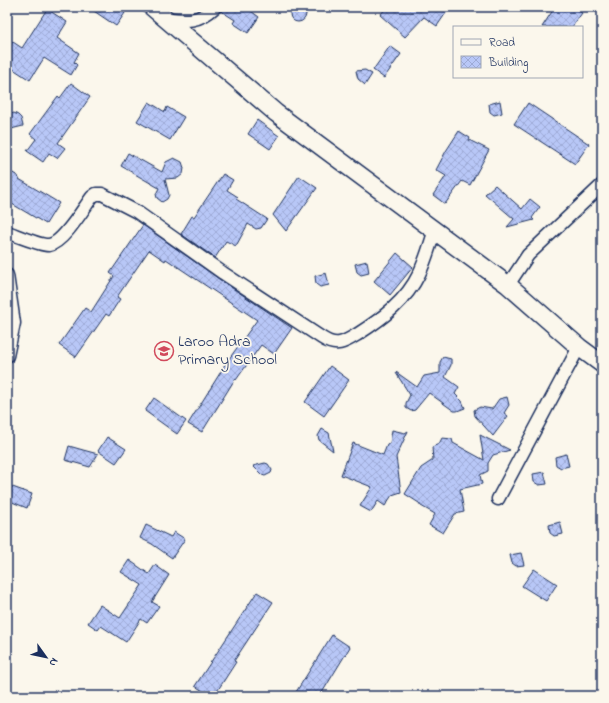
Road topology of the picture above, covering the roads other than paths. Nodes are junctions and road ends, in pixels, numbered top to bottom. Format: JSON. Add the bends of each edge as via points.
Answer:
{"nodes":[{"id":1,"x":152,"y":7,"type":"edge"},
{"id":2,"x":215,"y":7,"type":"edge"},
{"id":3,"x":164,"y":18,"type":"junction"},
{"id":4,"x":602,"y":185,"type":"edge"},
{"id":5,"x":435,"y":230,"type":"junction"},
{"id":6,"x":7,"y":232,"type":"edge"},
{"id":7,"x":7,"y":275,"type":"edge"},
{"id":8,"x":508,"y":285,"type":"junction"},
{"id":9,"x":579,"y":347,"type":"junction"},
{"id":10,"x":7,"y":356,"type":"edge"},
{"id":11,"x":599,"y":359,"type":"edge"},
{"id":12,"x":498,"y":499,"type":"dead end"}],
"edges":[{"from":1,"to":3,"type":"street"},
{"from":2,"to":3,"type":"street","via":[[208,13],[188,21]]},
{"from":3,"to":5,"type":"street","via":[[276,113]]},
{"from":4,"to":8,"type":"street","via":[[528,255]]},
{"from":5,"to":6,"type":"street","via":[[419,274],[398,305],[379,321],[337,344],[327,342],[137,212],[102,194],[92,197],[55,243],[47,245]]},
{"from":5,"to":8,"type":"street"},
{"from":7,"to":10,"type":"street","via":[[14,323]]},
{"from":8,"to":9,"type":"street"},
{"from":9,"to":11,"type":"street"},
{"from":9,"to":12,"type":"street"}]}
